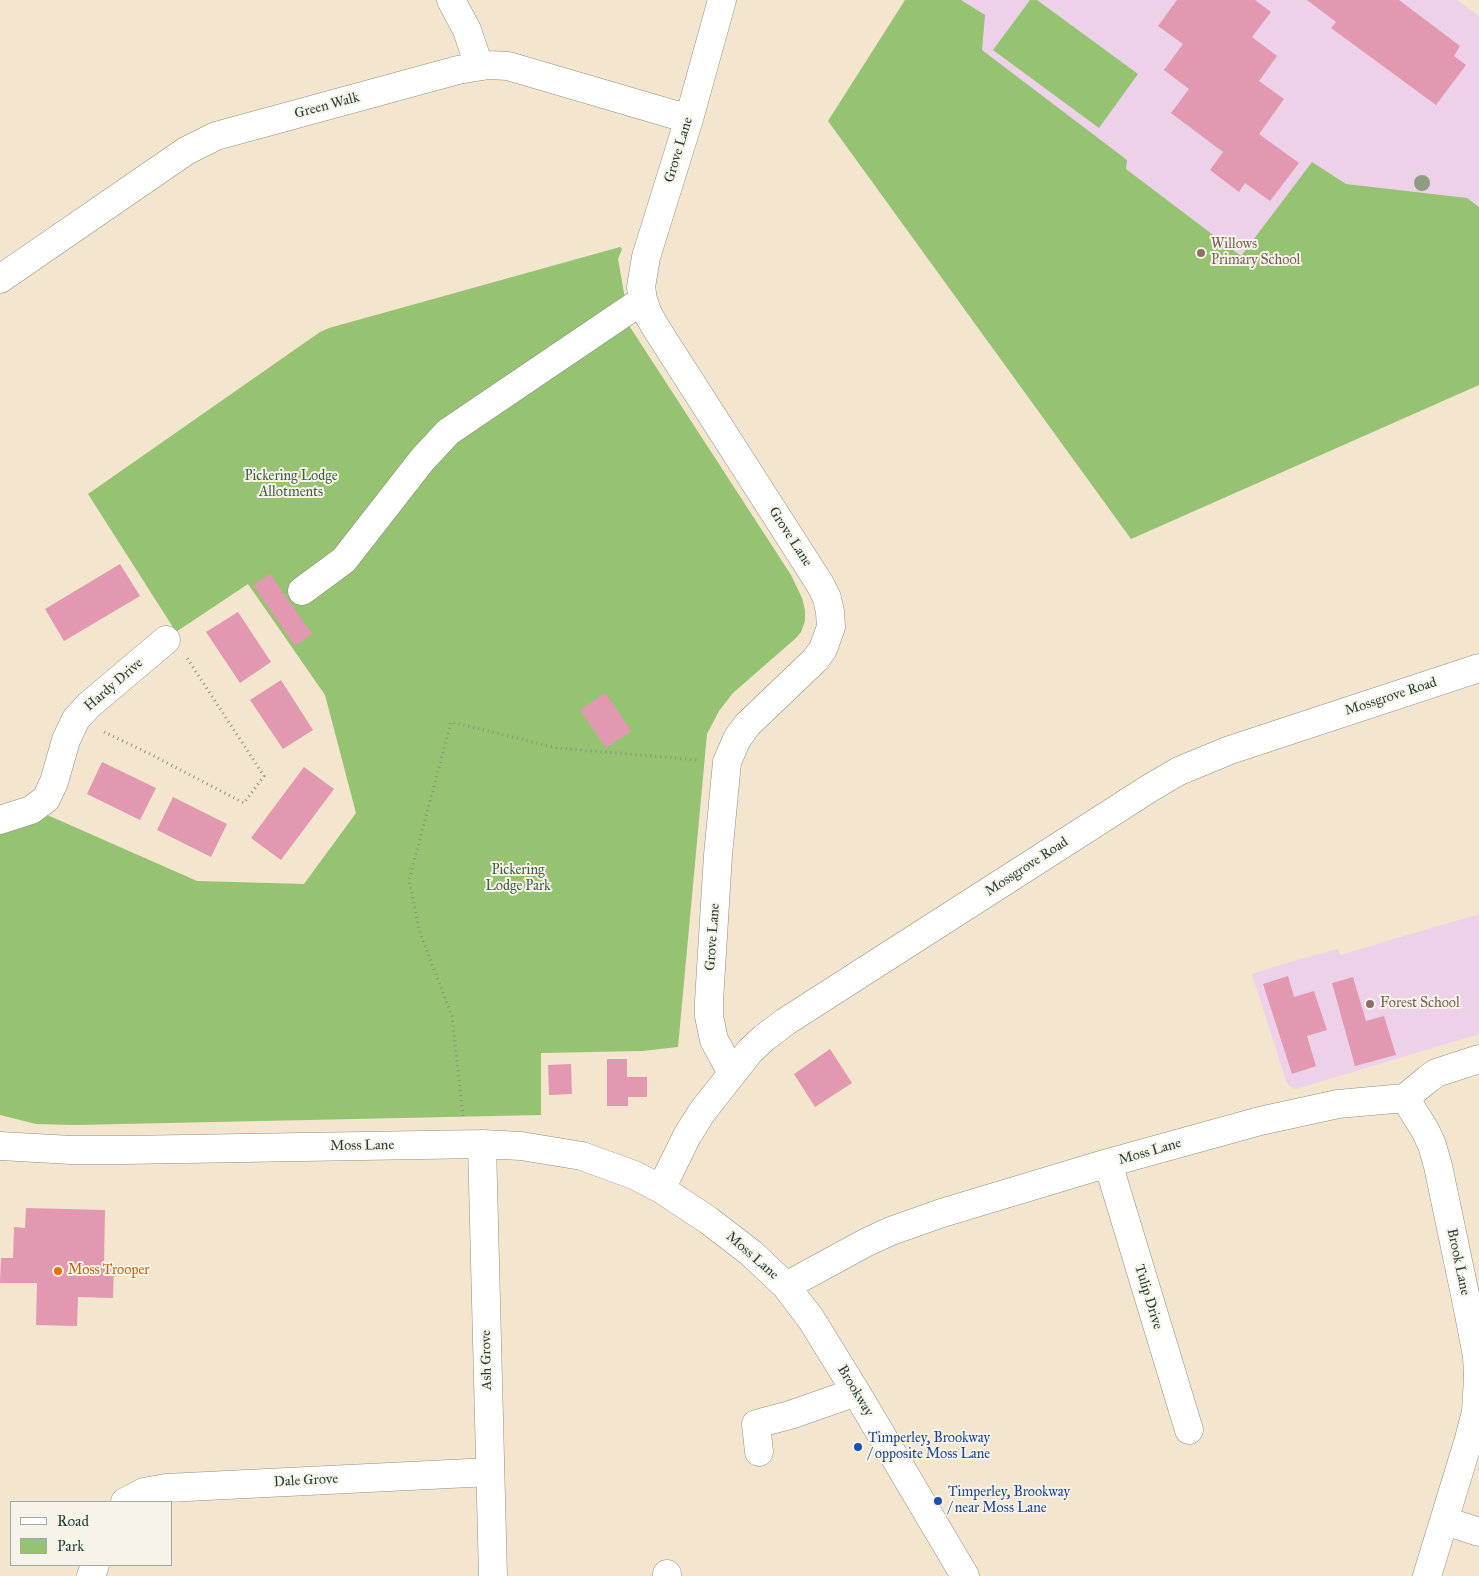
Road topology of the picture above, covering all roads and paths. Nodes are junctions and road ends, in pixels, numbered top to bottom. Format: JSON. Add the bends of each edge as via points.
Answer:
{"nodes":[{"id":1,"x":451,"y":0,"type":"edge"},
{"id":2,"x":722,"y":0,"type":"edge"},
{"id":3,"x":478,"y":66,"type":"junction"},
{"id":4,"x":689,"y":118,"type":"junction"},
{"id":5,"x":0,"y":279,"type":"edge"},
{"id":6,"x":643,"y":300,"type":"junction"},
{"id":7,"x":302,"y":591,"type":"dead end"},
{"id":8,"x":166,"y":640,"type":"joint"},
{"id":9,"x":1479,"y":668,"type":"edge"},
{"id":10,"x":76,"y":720,"type":"junction"},
{"id":11,"x":727,"y":762,"type":"junction"},
{"id":12,"x":0,"y":820,"type":"edge"},
{"id":13,"x":1479,"y":1059,"type":"edge"},
{"id":14,"x":732,"y":1073,"type":"junction"},
{"id":15,"x":1406,"y":1098,"type":"junction"},
{"id":16,"x":473,"y":1144,"type":"junction"},
{"id":17,"x":0,"y":1146,"type":"edge"},
{"id":18,"x":1108,"y":1164,"type":"junction"},
{"id":19,"x":661,"y":1189,"type":"junction"},
{"id":20,"x":786,"y":1286,"type":"junction"},
{"id":21,"x":856,"y":1392,"type":"junction"},
{"id":22,"x":1188,"y":1430,"type":"dead end"},
{"id":23,"x":759,"y":1452,"type":"dead end"},
{"id":24,"x":490,"y":1472,"type":"junction"},
{"id":25,"x":127,"y":1501,"type":"edge"},
{"id":26,"x":1445,"y":1521,"type":"junction"},
{"id":27,"x":1479,"y":1532,"type":"edge"},
{"id":28,"x":493,"y":1576,"type":"edge"},
{"id":29,"x":965,"y":1576,"type":"edge"},
{"id":30,"x":1427,"y":1576,"type":"edge"}],
"edges":[{"from":1,"to":3,"type":"street","via":[[467,30]]},
{"from":2,"to":4,"type":"street","name":"Grove Lane"},
{"from":3,"to":4,"type":"street","name":"Green Walk","via":[[508,66]]},
{"from":3,"to":5,"type":"street","name":"Green Walk","via":[[216,136],[186,151]]},
{"from":4,"to":6,"type":"street","name":"Grove Lane","via":[[646,257],[641,286]]},
{"from":6,"to":7,"type":"street","via":[[448,432],[422,460],[344,560]]},
{"from":6,"to":11,"type":"street","name":"Grove Lane","via":[[656,328],[820,584],[830,612],[831,627],[823,649],[747,726]]},
{"from":8,"to":10,"type":"street","name":"Hardy Drive","via":[[89,705]]},
{"from":8,"to":10,"type":"path","via":[[172,636],[264,776],[244,803]]},
{"from":9,"to":14,"type":"street","name":"Mossgrove Road","via":[[1230,750],[1179,771],[784,1022],[750,1051]]},
{"from":10,"to":12,"type":"street","name":"Hardy Drive","via":[[46,799],[31,810]]},
{"from":11,"to":14,"type":"street","name":"Grove Lane","via":[[709,1008],[714,1040]]},
{"from":11,"to":16,"type":"path","via":[[557,748],[451,722],[409,880],[420,933],[452,1016],[463,1115]]},
{"from":13,"to":15,"type":"street","via":[[1436,1074]]},
{"from":14,"to":19,"type":"street","name":"Mossgrove Road","via":[[687,1136]]},
{"from":15,"to":18,"type":"street","name":"Moss Lane","via":[[1308,1110]]},
{"from":15,"to":26,"type":"street","name":"Brook Lane","via":[[1425,1130],[1438,1166],[1477,1356],[1476,1412]]},
{"from":16,"to":17,"type":"street","name":"Moss Lane","via":[[124,1150]]},
{"from":16,"to":19,"type":"street","name":"Moss Lane","via":[[521,1146],[582,1156],[634,1175]]},
{"from":16,"to":24,"type":"street","name":"Ash Grove"},
{"from":18,"to":20,"type":"street","name":"Moss Lane","via":[[891,1231]]},
{"from":18,"to":22,"type":"street","name":"Tulip Drive"},
{"from":19,"to":20,"type":"street","name":"Moss Lane","via":[[751,1253]]},
{"from":20,"to":21,"type":"street","name":"Brookway","via":[[811,1319]]},
{"from":21,"to":23,"type":"street","via":[[756,1424]]},
{"from":21,"to":29,"type":"street","name":"Brookway"},
{"from":24,"to":25,"type":"street","name":"Dale Grove","via":[[166,1488],[144,1492]]},
{"from":24,"to":28,"type":"street","name":"Ash Grove"},
{"from":26,"to":27,"type":"street"},
{"from":26,"to":30,"type":"street","name":"Brook Lane"}]}
